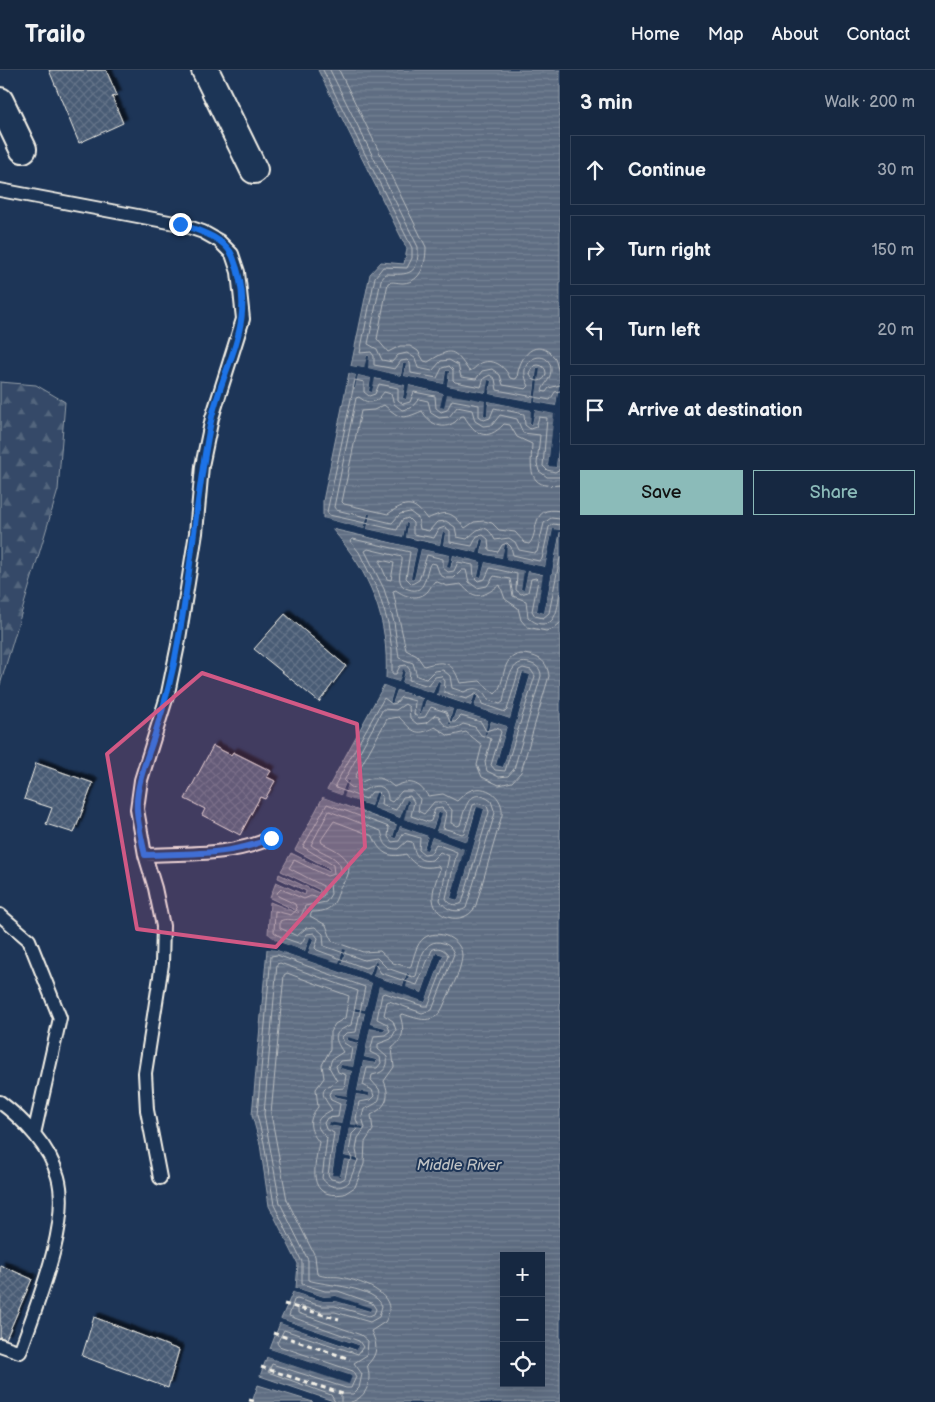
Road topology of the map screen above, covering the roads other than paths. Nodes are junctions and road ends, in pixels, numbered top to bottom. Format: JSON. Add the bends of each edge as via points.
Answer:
{"nodes":[{"id":1,"x":205,"y":70,"type":"edge"},
{"id":2,"x":0,"y":101,"type":"edge"},
{"id":3,"x":23,"y":150,"type":"dead end"},
{"id":4,"x":254,"y":170,"type":"dead end"},
{"id":5,"x":0,"y":190,"type":"edge"},
{"id":6,"x":271,"y":838,"type":"dead end"},
{"id":7,"x":145,"y":855,"type":"junction"},
{"id":8,"x":0,"y":915,"type":"edge"},
{"id":9,"x":0,"y":1102,"type":"edge"},
{"id":10,"x":34,"y":1134,"type":"junction"},
{"id":11,"x":160,"y":1178,"type":"dead end"},
{"id":12,"x":0,"y":1345,"type":"edge"}],
"edges":[{"from":1,"to":4,"type":"street"},
{"from":2,"to":3,"type":"street"},
{"from":5,"to":7,"type":"lane","via":[[180,224],[218,241],[232,254],[238,272],[243,319],[212,418],[202,466],[196,533],[178,645],[168,693],[141,780],[137,809]]},
{"from":6,"to":7,"type":"lane","via":[[234,850]]},
{"from":7,"to":11,"type":"lane","via":[[163,926],[162,964],[144,1073],[147,1110]]},
{"from":8,"to":10,"type":"lane","via":[[29,940],[60,1018]]},
{"from":9,"to":10,"type":"lane","via":[[17,1114]]},
{"from":10,"to":12,"type":"lane","via":[[58,1178],[58,1226],[46,1278],[20,1352]]}]}
